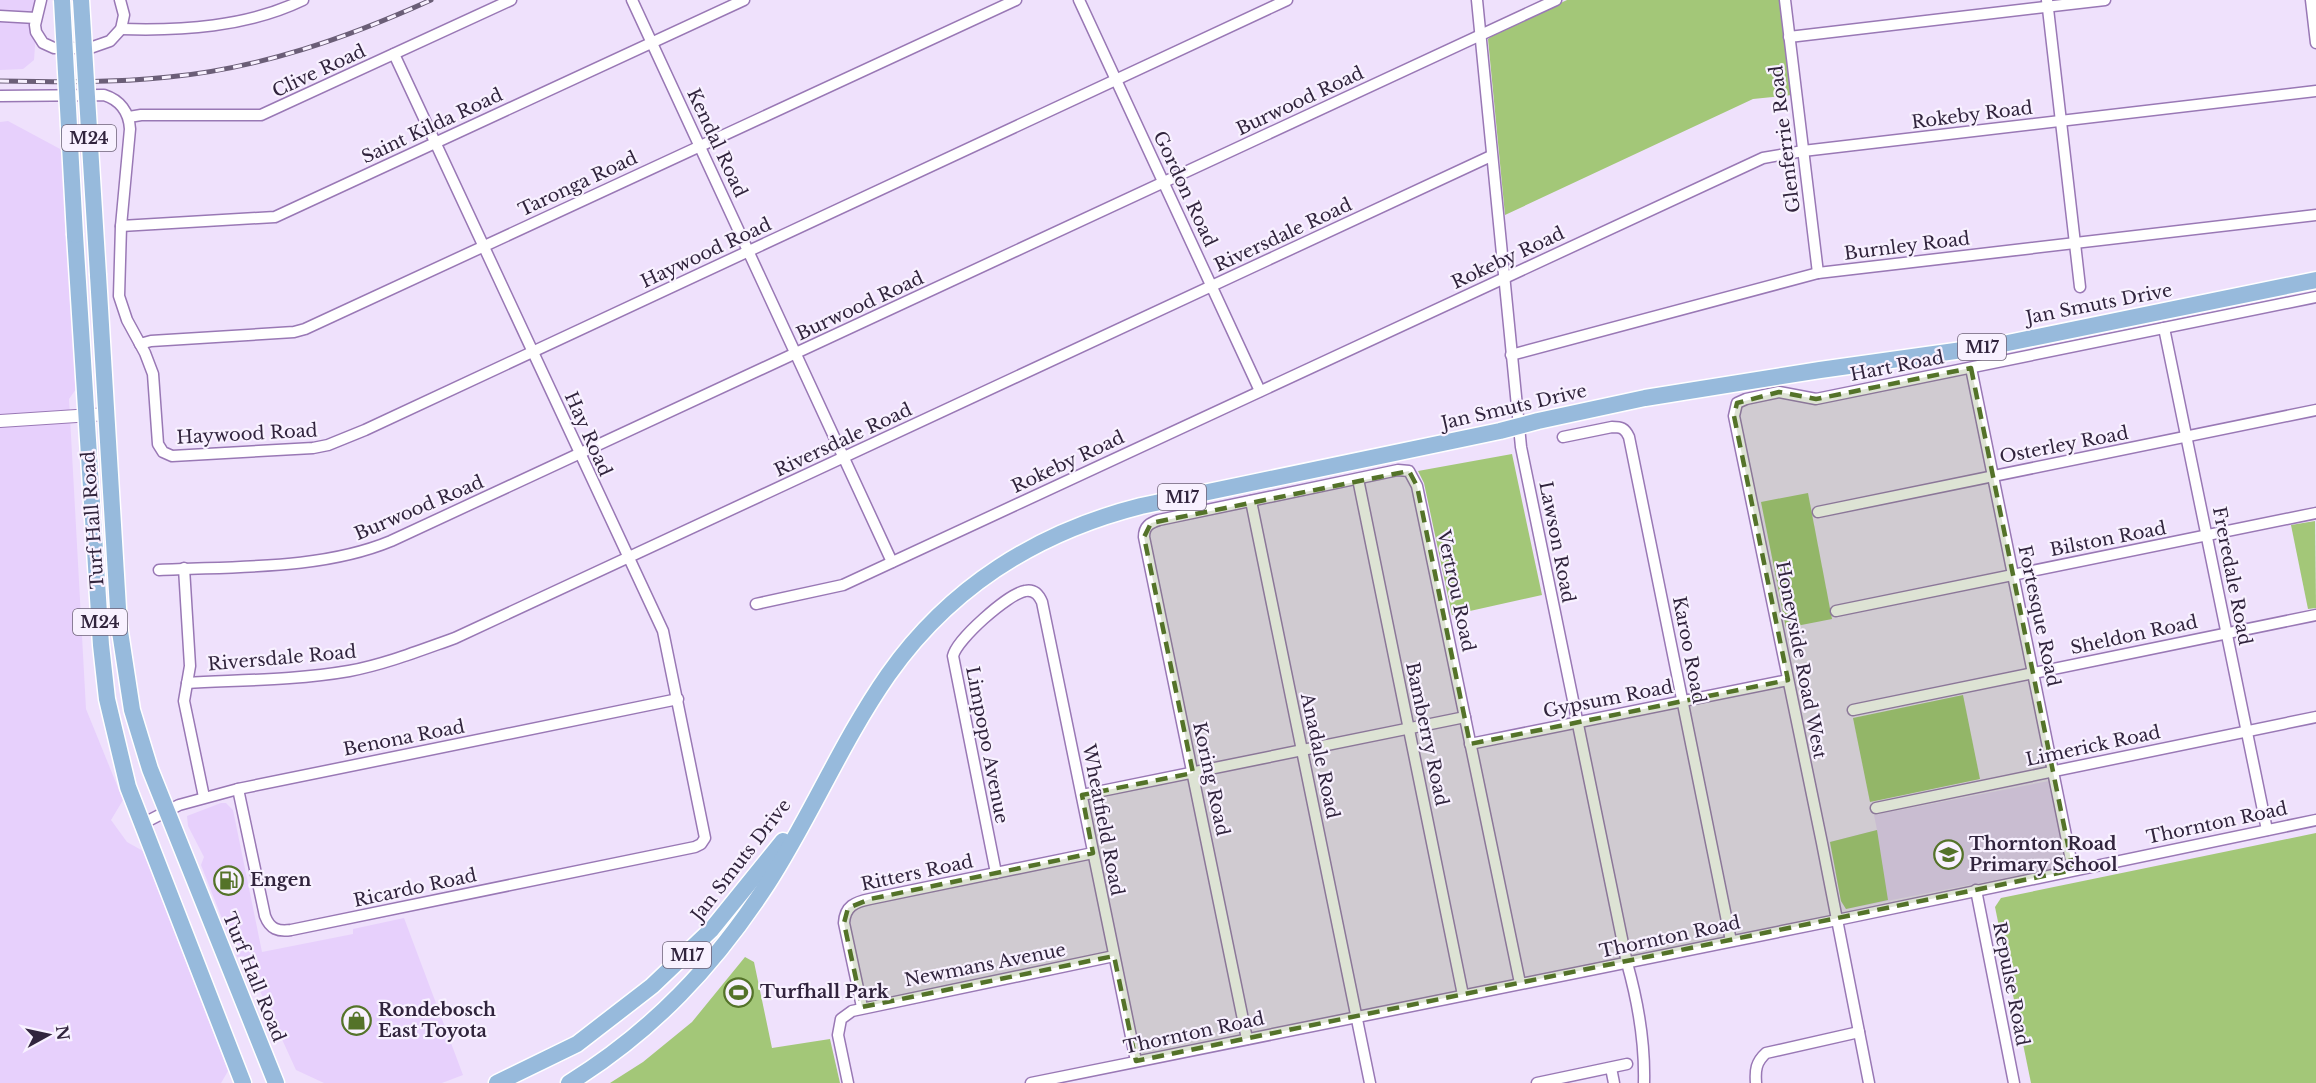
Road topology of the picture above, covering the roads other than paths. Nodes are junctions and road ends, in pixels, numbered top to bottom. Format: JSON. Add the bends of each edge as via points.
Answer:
{"nodes":[{"id":1,"x":41,"y":0,"type":"edge"},
{"id":2,"x":62,"y":0,"type":"edge"},
{"id":3,"x":81,"y":0,"type":"edge"},
{"id":4,"x":120,"y":0,"type":"edge"},
{"id":5,"x":303,"y":0,"type":"edge"},
{"id":6,"x":511,"y":0,"type":"edge"},
{"id":7,"x":632,"y":0,"type":"edge"},
{"id":8,"x":744,"y":0,"type":"edge"},
{"id":9,"x":1016,"y":0,"type":"edge"},
{"id":10,"x":1079,"y":0,"type":"edge"},
{"id":11,"x":1287,"y":0,"type":"edge"},
{"id":12,"x":1477,"y":0,"type":"edge"},
{"id":13,"x":1556,"y":0,"type":"edge"},
{"id":14,"x":1785,"y":0,"type":"edge"},
{"id":15,"x":2105,"y":0,"type":"edge"},
{"id":16,"x":2311,"y":0,"type":"edge"},
{"id":17,"x":2047,"y":3,"type":"edge"},
{"id":18,"x":0,"y":16,"type":"edge"},
{"id":19,"x":36,"y":18,"type":"junction"},
{"id":20,"x":120,"y":29,"type":"junction"},
{"id":21,"x":1480,"y":35,"type":"junction"},
{"id":22,"x":1790,"y":38,"type":"junction"},
{"id":23,"x":652,"y":43,"type":"junction"},
{"id":24,"x":2316,"y":43,"type":"edge"},
{"id":25,"x":394,"y":54,"type":"junction"},
{"id":26,"x":1116,"y":80,"type":"junction"},
{"id":27,"x":2316,"y":91,"type":"edge"},
{"id":28,"x":0,"y":96,"type":"edge"},
{"id":29,"x":129,"y":117,"type":"junction"},
{"id":30,"x":2061,"y":121,"type":"junction"},
{"id":31,"x":435,"y":142,"type":"junction"},
{"id":32,"x":700,"y":146,"type":"junction"},
{"id":33,"x":1803,"y":151,"type":"junction"},
{"id":34,"x":1491,"y":156,"type":"junction"},
{"id":35,"x":1164,"y":183,"type":"junction"},
{"id":36,"x":2316,"y":215,"type":"edge"},
{"id":37,"x":121,"y":226,"type":"junction"},
{"id":38,"x":2076,"y":243,"type":"junction"},
{"id":39,"x":483,"y":247,"type":"junction"},
{"id":40,"x":748,"y":252,"type":"junction"},
{"id":41,"x":1818,"y":273,"type":"junction"},
{"id":42,"x":1503,"y":278,"type":"junction"},
{"id":43,"x":2316,"y":280,"type":"edge"},
{"id":44,"x":2080,"y":286,"type":"dead end"},
{"id":45,"x":1212,"y":287,"type":"junction"},
{"id":46,"x":2316,"y":297,"type":"edge"},
{"id":47,"x":2164,"y":328,"type":"junction"},
{"id":48,"x":140,"y":344,"type":"junction"},
{"id":49,"x":532,"y":352,"type":"junction"},
{"id":50,"x":797,"y":353,"type":"junction"},
{"id":51,"x":1511,"y":355,"type":"junction"},
{"id":52,"x":1971,"y":368,"type":"junction"},
{"id":53,"x":1260,"y":391,"type":"junction"},
{"id":54,"x":1735,"y":407,"type":"joint"},
{"id":55,"x":2316,"y":410,"type":"edge"},
{"id":56,"x":106,"y":414,"type":"junction"},
{"id":57,"x":88,"y":416,"type":"junction"},
{"id":58,"x":0,"y":421,"type":"edge"},
{"id":59,"x":1518,"y":426,"type":"junction"},
{"id":60,"x":1563,"y":437,"type":"dead end"},
{"id":61,"x":2187,"y":437,"type":"junction"},
{"id":62,"x":580,"y":454,"type":"junction"},
{"id":63,"x":844,"y":458,"type":"junction"},
{"id":64,"x":1993,"y":476,"type":"junction"},
{"id":65,"x":1358,"y":479,"type":"junction"},
{"id":66,"x":1251,"y":501,"type":"junction"},
{"id":67,"x":1818,"y":512,"type":"dead end"},
{"id":68,"x":2316,"y":513,"type":"edge"},
{"id":69,"x":1147,"y":526,"type":"joint"},
{"id":70,"x":2208,"y":536,"type":"junction"},
{"id":71,"x":628,"y":559,"type":"junction"},
{"id":72,"x":892,"y":562,"type":"junction"},
{"id":73,"x":184,"y":568,"type":"junction"},
{"id":74,"x":159,"y":570,"type":"dead end"},
{"id":75,"x":2013,"y":575,"type":"junction"},
{"id":76,"x":1030,"y":590,"type":"joint"},
{"id":77,"x":756,"y":604,"type":"dead end"},
{"id":78,"x":1836,"y":611,"type":"dead end"},
{"id":79,"x":2316,"y":615,"type":"edge"},
{"id":80,"x":2227,"y":633,"type":"junction"},
{"id":81,"x":2034,"y":673,"type":"junction"},
{"id":82,"x":1788,"y":680,"type":"junction"},
{"id":83,"x":188,"y":683,"type":"junction"},
{"id":84,"x":678,"y":699,"type":"junction"},
{"id":85,"x":1683,"y":701,"type":"junction"},
{"id":86,"x":1852,"y":710,"type":"dead end"},
{"id":87,"x":1465,"y":717,"type":"junction"},
{"id":88,"x":2316,"y":717,"type":"edge"},
{"id":89,"x":1577,"y":722,"type":"junction"},
{"id":90,"x":1409,"y":729,"type":"junction"},
{"id":91,"x":2247,"y":732,"type":"junction"},
{"id":92,"x":1470,"y":744,"type":"junction"},
{"id":93,"x":1302,"y":750,"type":"junction"},
{"id":94,"x":2053,"y":771,"type":"junction"},
{"id":95,"x":1193,"y":773,"type":"junction"},
{"id":96,"x":829,"y":774,"type":"junction"},
{"id":97,"x":238,"y":789,"type":"junction"},
{"id":98,"x":1082,"y":795,"type":"junction"},
{"id":99,"x":204,"y":797,"type":"junction"},
{"id":100,"x":1876,"y":808,"type":"dead end"},
{"id":101,"x":168,"y":811,"type":"junction"},
{"id":102,"x":2316,"y":820,"type":"edge"},
{"id":103,"x":142,"y":824,"type":"junction"},
{"id":104,"x":2267,"y":830,"type":"junction"},
{"id":105,"x":704,"y":842,"type":"joint"},
{"id":106,"x":1093,"y":853,"type":"junction"},
{"id":107,"x":2073,"y":870,"type":"junction"},
{"id":108,"x":996,"y":873,"type":"junction"},
{"id":109,"x":1976,"y":890,"type":"junction"},
{"id":110,"x":1838,"y":920,"type":"junction"},
{"id":111,"x":1731,"y":941,"type":"junction"},
{"id":112,"x":1114,"y":956,"type":"junction"},
{"id":113,"x":1627,"y":963,"type":"junction"},
{"id":114,"x":1520,"y":983,"type":"junction"},
{"id":115,"x":1463,"y":995,"type":"junction"},
{"id":116,"x":862,"y":1007,"type":"junction"},
{"id":117,"x":1356,"y":1017,"type":"junction"},
{"id":118,"x":1859,"y":1032,"type":"junction"},
{"id":119,"x":1247,"y":1039,"type":"junction"},
{"id":120,"x":260,"y":1044,"type":"junction"},
{"id":121,"x":1136,"y":1061,"type":"junction"},
{"id":122,"x":1627,"y":1064,"type":"dead end"},
{"id":123,"x":1611,"y":1068,"type":"junction"},
{"id":124,"x":241,"y":1078,"type":"edge"},
{"id":125,"x":1066,"y":1080,"type":"edge"},
{"id":126,"x":276,"y":1083,"type":"edge"},
{"id":127,"x":285,"y":1083,"type":"edge"},
{"id":128,"x":497,"y":1083,"type":"edge"},
{"id":129,"x":568,"y":1083,"type":"edge"},
{"id":130,"x":848,"y":1083,"type":"edge"},
{"id":131,"x":1031,"y":1083,"type":"edge"},
{"id":132,"x":1370,"y":1083,"type":"edge"},
{"id":133,"x":1537,"y":1083,"type":"edge"},
{"id":134,"x":1614,"y":1083,"type":"edge"},
{"id":135,"x":1644,"y":1083,"type":"edge"},
{"id":136,"x":1756,"y":1083,"type":"edge"},
{"id":137,"x":1869,"y":1083,"type":"edge"},
{"id":138,"x":2014,"y":1083,"type":"edge"}],
"edges":[{"from":1,"to":19,"type":"street"},
{"from":2,"to":57,"type":"main road","name":"Turf Hall Road","number":"M24","bridge":true},
{"from":3,"to":56,"type":"main road","name":"Turf Hall Road","number":"M24","bridge":true},
{"from":4,"to":20,"type":"street","via":[[124,15]]},
{"from":5,"to":20,"type":"street","via":[[240,21]]},
{"from":6,"to":25,"type":"street","name":"Clive Road"},
{"from":7,"to":23,"type":"street","name":"Kendal Road"},
{"from":8,"to":23,"type":"street","name":"Saint Kilda Road"},
{"from":9,"to":32,"type":"street","name":"Taronga Road"},
{"from":10,"to":26,"type":"street","name":"Gordon Road"},
{"from":11,"to":26,"type":"street","name":"Haywood Road"},
{"from":12,"to":21,"type":"street","name":"Lawson Road"},
{"from":13,"to":21,"type":"street","name":"Burwood Road"},
{"from":14,"to":22,"type":"street","name":"Glenferrie Road"},
{"from":15,"to":17,"type":"street"},
{"from":16,"to":24,"type":"street"},
{"from":17,"to":22,"type":"street"},
{"from":17,"to":30,"type":"street"},
{"from":18,"to":19,"type":"street"},
{"from":19,"to":20,"type":"street","via":[[39,39],[54,48],[97,47],[110,41]]},
{"from":21,"to":34,"type":"street","name":"Lawson Road"},
{"from":21,"to":35,"type":"street","name":"Burwood Road"},
{"from":22,"to":33,"type":"street","name":"Glenferrie Road"},
{"from":23,"to":31,"type":"street","name":"Saint Kilda Road"},
{"from":23,"to":32,"type":"street","name":"Kendal Road"},
{"from":25,"to":29,"type":"street","name":"Clive Road","via":[[261,115]]},
{"from":25,"to":31,"type":"street","name":"Hay Road"},
{"from":26,"to":35,"type":"street","name":"Gordon Road"},
{"from":26,"to":40,"type":"street","name":"Haywood Road"},
{"from":27,"to":30,"type":"street","name":"Rokeby Road"},
{"from":28,"to":29,"type":"street","via":[[104,95],[119,102]]},
{"from":29,"to":37,"type":"street"},
{"from":30,"to":33,"type":"street","name":"Rokeby Road"},
{"from":30,"to":38,"type":"street"},
{"from":31,"to":37,"type":"street","name":"Saint Kilda Road","via":[[272,218]]},
{"from":31,"to":39,"type":"street","name":"Hay Road"},
{"from":32,"to":39,"type":"street","name":"Taronga Road"},
{"from":32,"to":40,"type":"street","name":"Kendal Road"},
{"from":33,"to":41,"type":"street","name":"Glenferrie Road"},
{"from":33,"to":42,"type":"street","name":"Rokeby Road","via":[[1763,158]]},
{"from":34,"to":42,"type":"street","name":"Lawson Road"},
{"from":34,"to":45,"type":"street","name":"Riversdale Road"},
{"from":35,"to":45,"type":"street","name":"Gordon Road"},
{"from":35,"to":50,"type":"street","name":"Burwood Road"},
{"from":36,"to":38,"type":"street","name":"Burnley Road"},
{"from":37,"to":48,"type":"street","via":[[119,296]]},
{"from":38,"to":41,"type":"street","name":"Burnley Road"},
{"from":38,"to":44,"type":"street"},
{"from":39,"to":48,"type":"street","name":"Taronga Road","via":[[301,330]]},
{"from":39,"to":49,"type":"street","name":"Hay Road"},
{"from":40,"to":49,"type":"street","name":"Haywood Road"},
{"from":40,"to":50,"type":"street","name":"Kendal Road"},
{"from":41,"to":51,"type":"street","name":"Burnley Road"},
{"from":42,"to":51,"type":"street","name":"Lawson Road"},
{"from":42,"to":53,"type":"street","name":"Rokeby Road"},
{"from":43,"to":59,"type":"main road","name":"Jan Smuts Drive","number":"M17","via":[[1998,345],[1646,398]]},
{"from":45,"to":53,"type":"street","name":"Gordon Road"},
{"from":45,"to":63,"type":"street","name":"Riversdale Road"},
{"from":46,"to":47,"type":"street","name":"Hart Road"},
{"from":47,"to":52,"type":"street","name":"Hart Road"},
{"from":47,"to":61,"type":"street","name":"Freredale Road"},
{"from":48,"to":49,"type":"street","name":"Haywood Road","via":[[153,374],[158,444],[169,455],[318,447],[365,430]]},
{"from":49,"to":62,"type":"street","name":"Hay Road"},
{"from":50,"to":62,"type":"street","name":"Burwood Road"},
{"from":50,"to":63,"type":"street","name":"Kendal Road"},
{"from":51,"to":59,"type":"street","name":"Lawson Road"},
{"from":52,"to":54,"type":"street","name":"Hart Road","via":[[1816,399],[1779,392],[1741,400]]},
{"from":52,"to":64,"type":"street","name":"Fortesque Road"},
{"from":53,"to":72,"type":"street","name":"Rokeby Road"},
{"from":54,"to":82,"type":"street","name":"Honeyside Road West"},
{"from":55,"to":61,"type":"street","name":"Osterley Road"},
{"from":56,"to":57,"type":"street"},
{"from":56,"to":101,"type":"main road","name":"Turf Hall Road","number":"M24","via":[[119,625],[128,686],[140,740]]},
{"from":57,"to":58,"type":"street"},
{"from":57,"to":103,"type":"main road","name":"Turf Hall Road","number":"M24","via":[[104,675],[120,757]]},
{"from":59,"to":89,"type":"street","name":"Lawson Road"},
{"from":59,"to":96,"type":"main road","name":"Jan Smuts Drive","number":"M17","via":[[1142,506],[1091,520],[1043,541],[988,574],[933,621],[887,676]]},
{"from":60,"to":85,"type":"street","name":"Karoo Road","via":[[1612,427],[1626,430]]},
{"from":61,"to":64,"type":"street","name":"Osterley Road"},
{"from":61,"to":70,"type":"street","name":"Freredale Road"},
{"from":62,"to":71,"type":"street","name":"Hay Road"},
{"from":62,"to":73,"type":"street","name":"Burwood Road","via":[[360,552],[317,561]]},
{"from":63,"to":71,"type":"street","name":"Riversdale Road"},
{"from":63,"to":72,"type":"street","name":"Kendal Road"},
{"from":64,"to":67,"type":"street","name":"Osterley Road"},
{"from":64,"to":75,"type":"street","name":"Fortesque Road"},
{"from":65,"to":66,"type":"street","name":"Vertrou Road"},
{"from":65,"to":87,"type":"street","name":"Vertrou Road","via":[[1404,470],[1415,480]]},
{"from":65,"to":90,"type":"street","name":"Bamberry Road"},
{"from":66,"to":69,"type":"street","name":"Vertrou Road","via":[[1159,520]]},
{"from":66,"to":93,"type":"street","name":"Anadale Road"},
{"from":68,"to":70,"type":"street","name":"Bilston Road"},
{"from":69,"to":95,"type":"street","name":"Koring Road","via":[[1144,537]]},
{"from":70,"to":75,"type":"street","name":"Bilston Road"},
{"from":70,"to":80,"type":"street","name":"Freredale Road"},
{"from":71,"to":83,"type":"street","name":"Riversdale Road","via":[[455,638],[386,662],[324,674]]},
{"from":71,"to":84,"type":"street","name":"Hay Road","via":[[663,631]]},
{"from":72,"to":77,"type":"street","name":"Rokeby Road","via":[[835,588]]},
{"from":73,"to":74,"type":"street","name":"Burwood Road"},
{"from":73,"to":83,"type":"street","via":[[190,646]]},
{"from":75,"to":78,"type":"street","name":"Bilston Road"},
{"from":75,"to":81,"type":"street","name":"Fortesque Road"},
{"from":76,"to":98,"type":"street","name":"Wheatfield Road","via":[[1042,602]]},
{"from":76,"to":108,"type":"street","name":"Limpopo Avenue","via":[[1013,596],[978,624],[959,642],[953,656]]},
{"from":79,"to":80,"type":"street","name":"Sheldon Road"},
{"from":80,"to":81,"type":"street","name":"Sheldon Road"},
{"from":80,"to":91,"type":"street","name":"Freredale Road"},
{"from":81,"to":86,"type":"street","name":"Sheldon Road"},
{"from":81,"to":94,"type":"street","name":"Fortesque Road"},
{"from":82,"to":85,"type":"street","name":"Gypsum Road"},
{"from":82,"to":110,"type":"street","name":"Honeyside Road West"},
{"from":83,"to":99,"type":"street","via":[[184,701]]},
{"from":84,"to":97,"type":"street","name":"Benona Road"},
{"from":84,"to":105,"type":"street","name":"Hay Road"},
{"from":85,"to":89,"type":"street","name":"Gypsum Road"},
{"from":85,"to":111,"type":"street","name":"Karoo Road"},
{"from":87,"to":90,"type":"street"},
{"from":87,"to":92,"type":"street","name":"Vertrou Road"},
{"from":88,"to":91,"type":"street","name":"Limerick Road"},
{"from":89,"to":92,"type":"street","name":"Gypsum Road"},
{"from":89,"to":113,"type":"street","name":"Lawson Road"},
{"from":90,"to":93,"type":"street"},
{"from":90,"to":115,"type":"street","name":"Bamberry Road"},
{"from":91,"to":94,"type":"street","name":"Limerick Road"},
{"from":91,"to":104,"type":"street","name":"Freredale Road"},
{"from":92,"to":114,"type":"street","name":"Vertrou Road"},
{"from":93,"to":95,"type":"street"},
{"from":93,"to":117,"type":"street","name":"Anadale Road"},
{"from":94,"to":100,"type":"street","name":"Limerick Road"},
{"from":94,"to":107,"type":"street","name":"Fortesque Road"},
{"from":95,"to":98,"type":"street"},
{"from":95,"to":119,"type":"street","name":"Koring Road"},
{"from":96,"to":128,"type":"main road","name":"Jan Smuts Drive","number":"M17","via":[[750,884],[680,962],[577,1044]]},
{"from":96,"to":129,"type":"main road","name":"Jan Smuts Drive","number":"M17","via":[[774,874],[709,964],[642,1030]]},
{"from":97,"to":99,"type":"street","name":"Benona Road"},
{"from":97,"to":105,"type":"street","name":"Ricardo Road","via":[[265,916],[272,927],[280,930],[696,847]]},
{"from":98,"to":106,"type":"street","name":"Wheatfield Road"},
{"from":99,"to":101,"type":"street","name":"Benona Road"},
{"from":101,"to":103,"type":"street","name":"Benona Road"},
{"from":101,"to":120,"type":"main road","name":"Turf Hall Road","number":"M24"},
{"from":102,"to":104,"type":"street","name":"Thornton Road"},
{"from":103,"to":124,"type":"main road","name":"Turf Hall Road","number":"M24"},
{"from":104,"to":107,"type":"street","name":"Thornton Road"},
{"from":106,"to":108,"type":"street","name":"Ritters Road"},
{"from":106,"to":112,"type":"street","name":"Wheatfield Road"},
{"from":107,"to":109,"type":"street","name":"Thornton Road"},
{"from":108,"to":116,"type":"street","name":"Ritters Road","via":[[870,899],[848,908],[844,923]]},
{"from":109,"to":110,"type":"street","name":"Thornton Road"},
{"from":109,"to":138,"type":"street","name":"Repulse Road"},
{"from":110,"to":111,"type":"street","name":"Thornton Road"},
{"from":110,"to":118,"type":"street","name":"Honeyside Road West"},
{"from":111,"to":113,"type":"street","name":"Thornton Road"},
{"from":112,"to":116,"type":"street","name":"Newmans Avenue"},
{"from":112,"to":121,"type":"street","name":"Wheatfield Road"},
{"from":113,"to":114,"type":"street","name":"Thornton Road"},
{"from":113,"to":135,"type":"street","name":"Lawson Road","via":[[1643,1042]]},
{"from":114,"to":115,"type":"street","name":"Thornton Road"},
{"from":115,"to":117,"type":"street","name":"Thornton Road"},
{"from":116,"to":130,"type":"street","via":[[845,1014],[839,1025]]},
{"from":117,"to":119,"type":"street","name":"Thornton Road"},
{"from":117,"to":132,"type":"street","name":"Anadale Road"},
{"from":118,"to":136,"type":"street","via":[[1766,1053],[1756,1066]]},
{"from":118,"to":137,"type":"street","name":"Honeyside Road West"},
{"from":119,"to":121,"type":"street","name":"Thornton Road"},
{"from":120,"to":126,"type":"main road","name":"Turf Hall Road","number":"M24"},
{"from":120,"to":127,"type":"main road"},
{"from":121,"to":125,"type":"street","name":"Thornton Road"},
{"from":122,"to":123,"type":"street"},
{"from":123,"to":133,"type":"street"},
{"from":123,"to":134,"type":"street"},
{"from":125,"to":131,"type":"street","name":"Thornton Road"}]}
